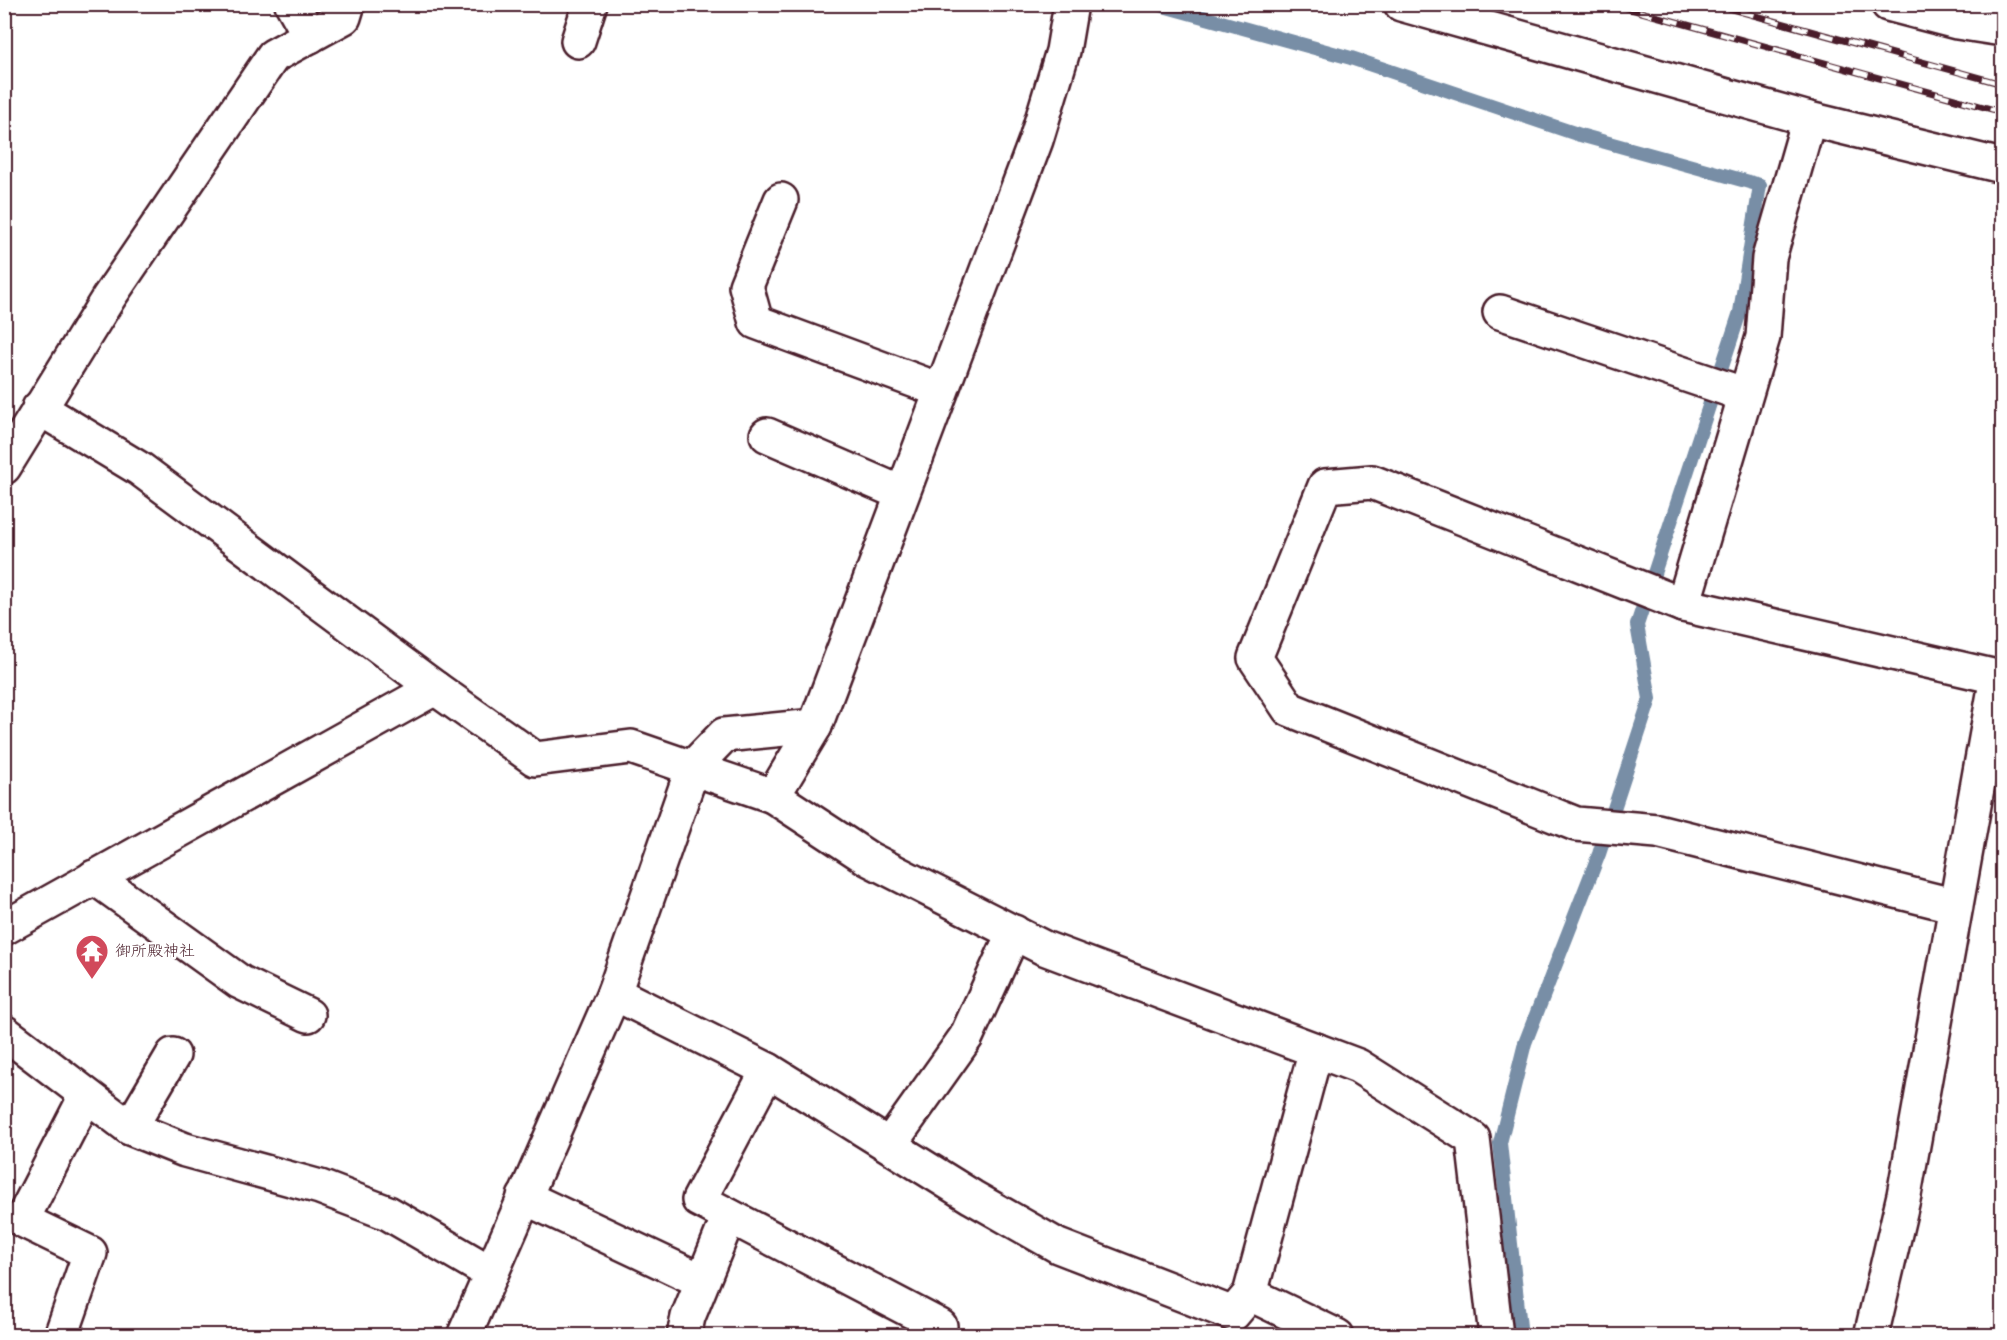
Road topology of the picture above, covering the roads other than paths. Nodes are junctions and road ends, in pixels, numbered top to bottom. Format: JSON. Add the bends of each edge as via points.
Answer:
{"nodes":[{"id":1,"x":292,"y":4,"type":"edge"},
{"id":2,"x":348,"y":4,"type":"edge"},
{"id":3,"x":590,"y":4,"type":"edge"},
{"id":4,"x":1071,"y":4,"type":"edge"},
{"id":5,"x":1401,"y":4,"type":"edge"},
{"id":6,"x":1888,"y":4,"type":"edge"},
{"id":7,"x":2002,"y":29,"type":"edge"},
{"id":8,"x":310,"y":36,"type":"junction"},
{"id":9,"x":578,"y":41,"type":"dead end"},
{"id":10,"x":1809,"y":119,"type":"junction"},
{"id":11,"x":2002,"y":166,"type":"edge"},
{"id":12,"x":781,"y":200,"type":"dead end"},
{"id":13,"x":1500,"y":312,"type":"dead end"},
{"id":14,"x":940,"y":390,"type":"junction"},
{"id":15,"x":1744,"y":398,"type":"junction"},
{"id":16,"x":39,"y":408,"type":"junction"},
{"id":17,"x":767,"y":435,"type":"dead end"},
{"id":18,"x":4,"y":467,"type":"edge"},
{"id":19,"x":902,"y":493,"type":"junction"},
{"id":20,"x":1683,"y":605,"type":"junction"},
{"id":21,"x":435,"y":688,"type":"junction"},
{"id":22,"x":815,"y":726,"type":"junction"},
{"id":23,"x":693,"y":766,"type":"junction"},
{"id":24,"x":773,"y":796,"type":"junction"},
{"id":25,"x":94,"y":877,"type":"junction"},
{"id":26,"x":1956,"y":906,"type":"junction"},
{"id":27,"x":4,"y":927,"type":"edge"},
{"id":28,"x":1014,"y":932,"type":"junction"},
{"id":29,"x":615,"y":993,"type":"junction"},
{"id":30,"x":308,"y":1016,"type":"dead end"},
{"id":31,"x":4,"y":1032,"type":"edge"},
{"id":32,"x":1316,"y":1050,"type":"junction"},
{"id":33,"x":173,"y":1055,"type":"dead end"},
{"id":34,"x":768,"y":1070,"type":"junction"},
{"id":35,"x":86,"y":1096,"type":"junction"},
{"id":36,"x":130,"y":1128,"type":"junction"},
{"id":37,"x":890,"y":1144,"type":"junction"},
{"id":38,"x":524,"y":1197,"type":"junction"},
{"id":39,"x":729,"y":1216,"type":"junction"},
{"id":40,"x":491,"y":1273,"type":"junction"},
{"id":41,"x":702,"y":1281,"type":"junction"},
{"id":42,"x":1250,"y":1294,"type":"junction"},
{"id":43,"x":940,"y":1326,"type":"dead end"},
{"id":44,"x":60,"y":1335,"type":"edge"},
{"id":45,"x":464,"y":1335,"type":"edge"},
{"id":46,"x":684,"y":1335,"type":"edge"},
{"id":47,"x":1337,"y":1335,"type":"edge"},
{"id":48,"x":1496,"y":1335,"type":"edge"},
{"id":49,"x":1871,"y":1335,"type":"edge"}],
"edges":[{"from":1,"to":8,"type":"street"},
{"from":2,"to":8,"type":"street","via":[[344,17]]},
{"from":3,"to":9,"type":"street"},
{"from":4,"to":14,"type":"street","via":[[1063,51],[1036,140]]},
{"from":5,"to":10,"type":"street"},
{"from":6,"to":7,"type":"street"},
{"from":8,"to":16,"type":"street","via":[[273,56],[109,297]]},
{"from":10,"to":11,"type":"street"},
{"from":10,"to":15,"type":"street","via":[[1769,258],[1762,338]]},
{"from":12,"to":14,"type":"street","via":[[746,286],[756,322]]},
{"from":13,"to":15,"type":"street","via":[[1728,389]]},
{"from":14,"to":19,"type":"street"},
{"from":15,"to":20,"type":"street"},
{"from":16,"to":18,"type":"street"},
{"from":16,"to":21,"type":"street","via":[[140,469]]},
{"from":17,"to":19,"type":"street"},
{"from":19,"to":22,"type":"street"},
{"from":20,"to":26,"type":"street","via":[[1997,677]]},
{"from":20,"to":26,"type":"street","via":[[1372,482],[1325,486],[1255,658],[1289,709],[1576,824],[1657,831]]},
{"from":21,"to":23,"type":"street","via":[[535,759],[631,747]]},
{"from":21,"to":25,"type":"street"},
{"from":22,"to":23,"type":"street","via":[[724,735]]},
{"from":22,"to":24,"type":"street"},
{"from":23,"to":24,"type":"street"},
{"from":23,"to":29,"type":"street"},
{"from":24,"to":28,"type":"street","via":[[869,859]]},
{"from":25,"to":27,"type":"street"},
{"from":25,"to":30,"type":"street","via":[[240,982]]},
{"from":26,"to":49,"type":"street","via":[[1904,1195]]},
{"from":28,"to":32,"type":"street","via":[[1044,948]]},
{"from":28,"to":37,"type":"street","via":[[966,1036]]},
{"from":29,"to":34,"type":"street"},
{"from":29,"to":38,"type":"street"},
{"from":31,"to":35,"type":"street"},
{"from":32,"to":42,"type":"street"},
{"from":32,"to":48,"type":"street","via":[[1358,1066],[1473,1139]]},
{"from":33,"to":36,"type":"street"},
{"from":34,"to":37,"type":"street"},
{"from":34,"to":39,"type":"street","via":[[699,1200]]},
{"from":35,"to":36,"type":"street"},
{"from":35,"to":44,"type":"street","via":[[22,1220],[90,1253]]},
{"from":36,"to":40,"type":"street","via":[[185,1150],[320,1187],[388,1213]]},
{"from":37,"to":42,"type":"street","via":[[1058,1246],[1233,1314]]},
{"from":38,"to":40,"type":"street"},
{"from":38,"to":41,"type":"street"},
{"from":39,"to":41,"type":"street"},
{"from":39,"to":43,"type":"street"},
{"from":40,"to":45,"type":"street"},
{"from":41,"to":46,"type":"street"},
{"from":42,"to":47,"type":"street"}]}
